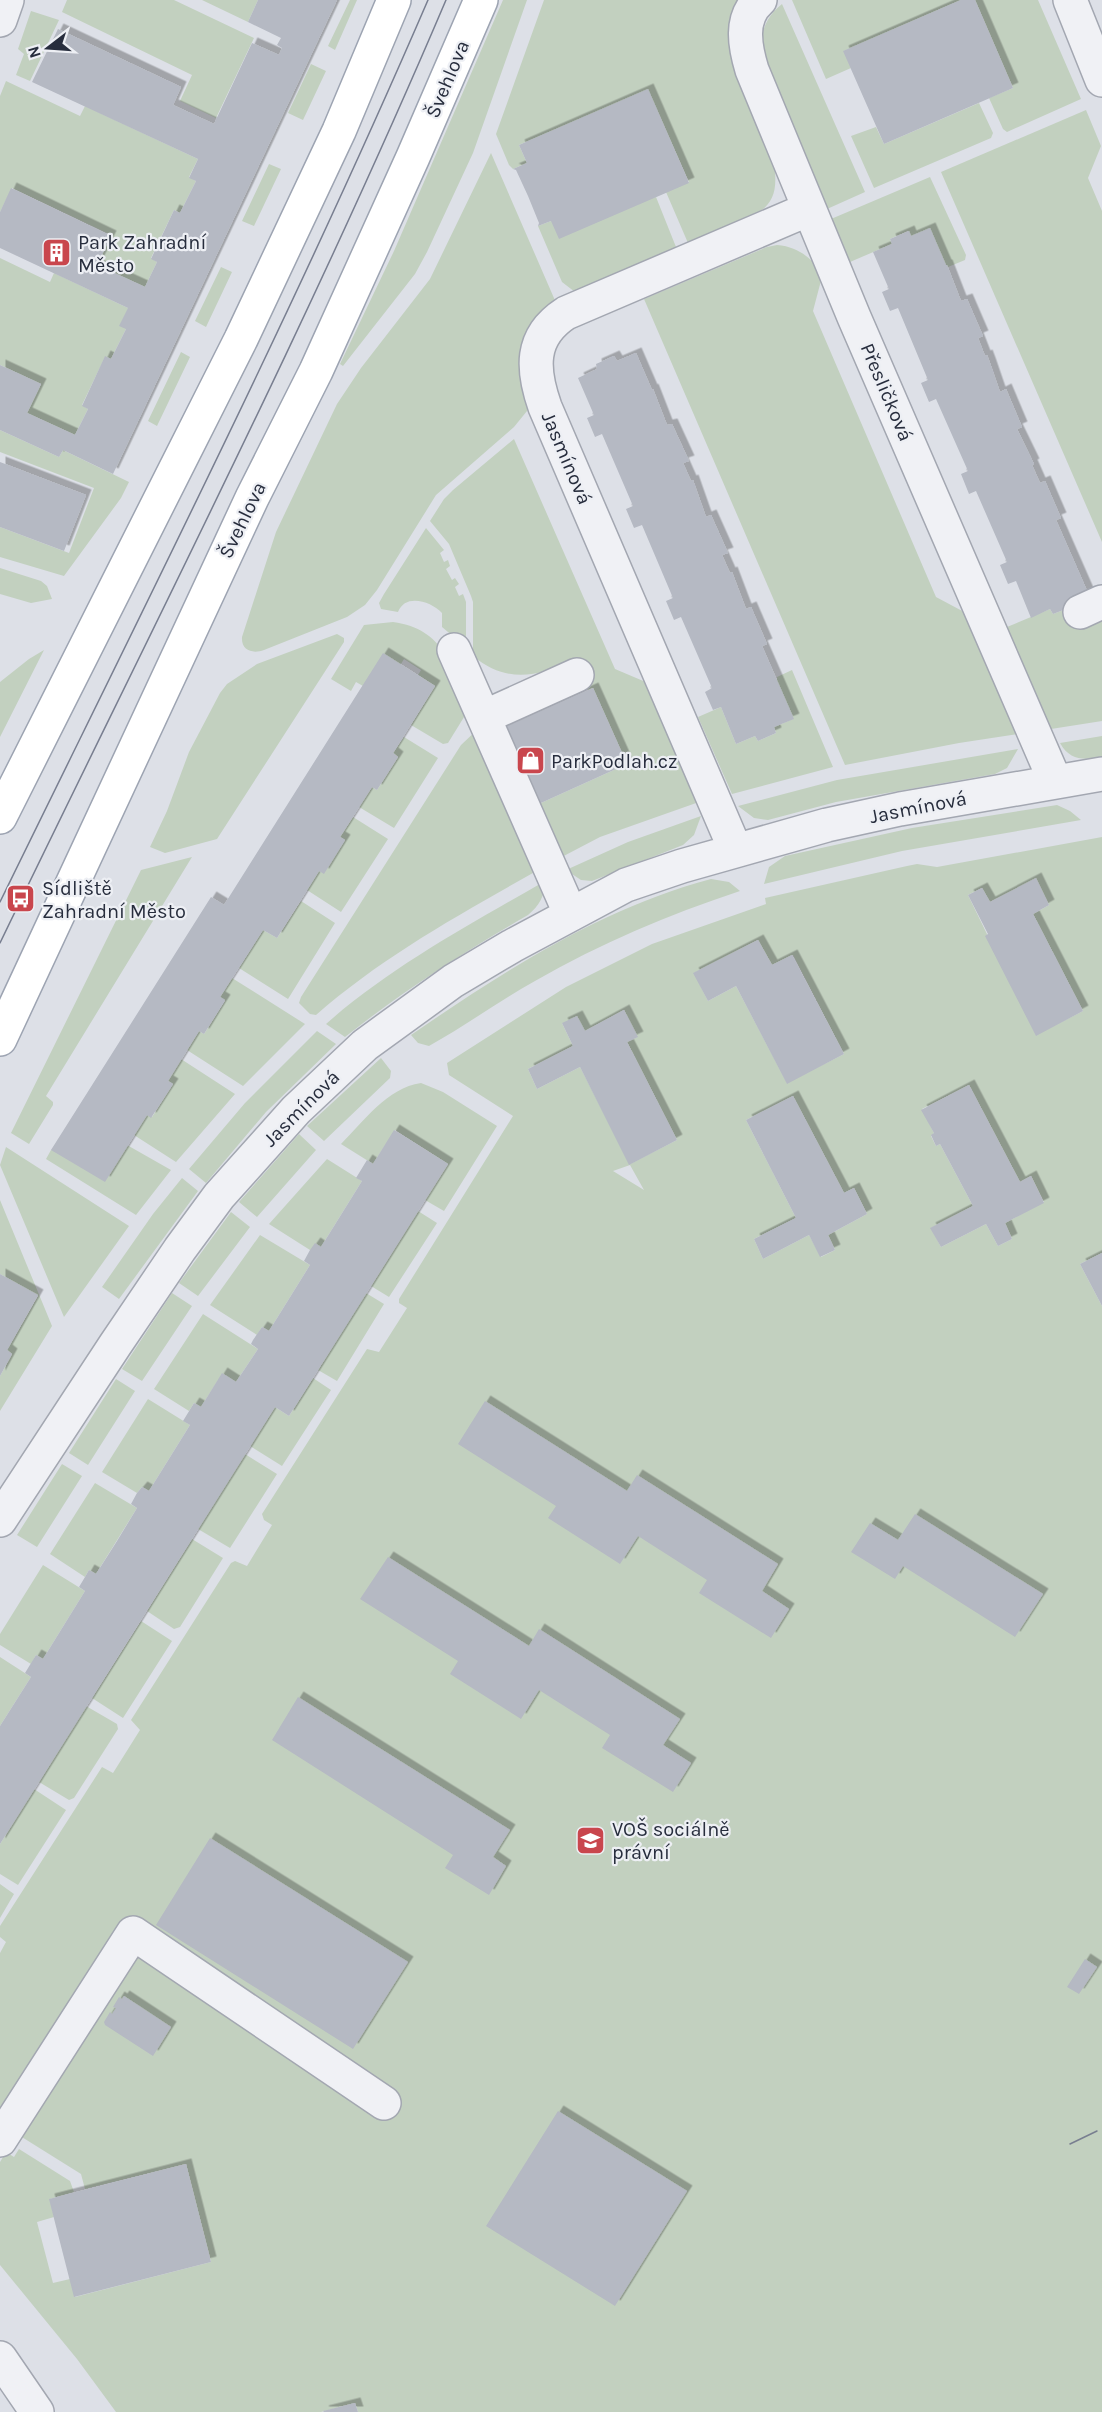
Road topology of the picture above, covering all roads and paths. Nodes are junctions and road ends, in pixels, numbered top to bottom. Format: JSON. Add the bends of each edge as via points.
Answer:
{"nodes":[{"id":1,"x":7,"y":0,"type":"edge"},
{"id":2,"x":394,"y":0,"type":"edge"},
{"id":3,"x":481,"y":0,"type":"edge"},
{"id":4,"x":760,"y":0,"type":"edge"},
{"id":5,"x":1070,"y":0,"type":"edge"},
{"id":6,"x":0,"y":20,"type":"edge"},
{"id":7,"x":1102,"y":80,"type":"edge"},
{"id":8,"x":809,"y":209,"type":"junction"},
{"id":9,"x":454,"y":650,"type":"dead end"},
{"id":10,"x":578,"y":675,"type":"dead end"},
{"id":11,"x":484,"y":717,"type":"junction"},
{"id":12,"x":1102,"y":774,"type":"edge"},
{"id":13,"x":1055,"y":781,"type":"junction"},
{"id":14,"x":0,"y":817,"type":"edge"},
{"id":15,"x":735,"y":849,"type":"junction"},
{"id":16,"x":570,"y":913,"type":"junction"},
{"id":17,"x":0,"y":1039,"type":"edge"},
{"id":18,"x":0,"y":1520,"type":"edge"},
{"id":19,"x":384,"y":2103,"type":"dead end"},
{"id":20,"x":0,"y":2140,"type":"edge"},
{"id":21,"x":0,"y":2358,"type":"edge"},
{"id":22,"x":37,"y":2412,"type":"edge"}],
"edges":[{"from":1,"to":6,"type":"street"},
{"from":2,"to":14,"type":"main road","via":[[339,131],[241,339]]},
{"from":3,"to":17,"type":"main road","name":"Švehlova","via":[[316,371],[242,519]]},
{"from":4,"to":8,"type":"street","name":"Přesličková","via":[[746,23],[748,58]]},
{"from":5,"to":7,"type":"street"},
{"from":8,"to":13,"type":"street","name":"Přesličková"},
{"from":8,"to":15,"type":"street","name":"Jasmínová","via":[[566,313],[547,330],[536,353],[537,383],[545,407]]},
{"from":9,"to":11,"type":"street"},
{"from":10,"to":11,"type":"street"},
{"from":11,"to":16,"type":"street"},
{"from":12,"to":13,"type":"street","name":"Jasmínová"},
{"from":13,"to":15,"type":"street","name":"Jasmínová","via":[[900,809]]},
{"from":15,"to":16,"type":"street","name":"Jasmínová","via":[[626,885]]},
{"from":16,"to":18,"type":"street","name":"Jasmínová","via":[[453,981],[364,1045],[262,1147],[180,1249]]},
{"from":19,"to":20,"type":"street","via":[[133,1933]]},
{"from":21,"to":22,"type":"street"}]}
